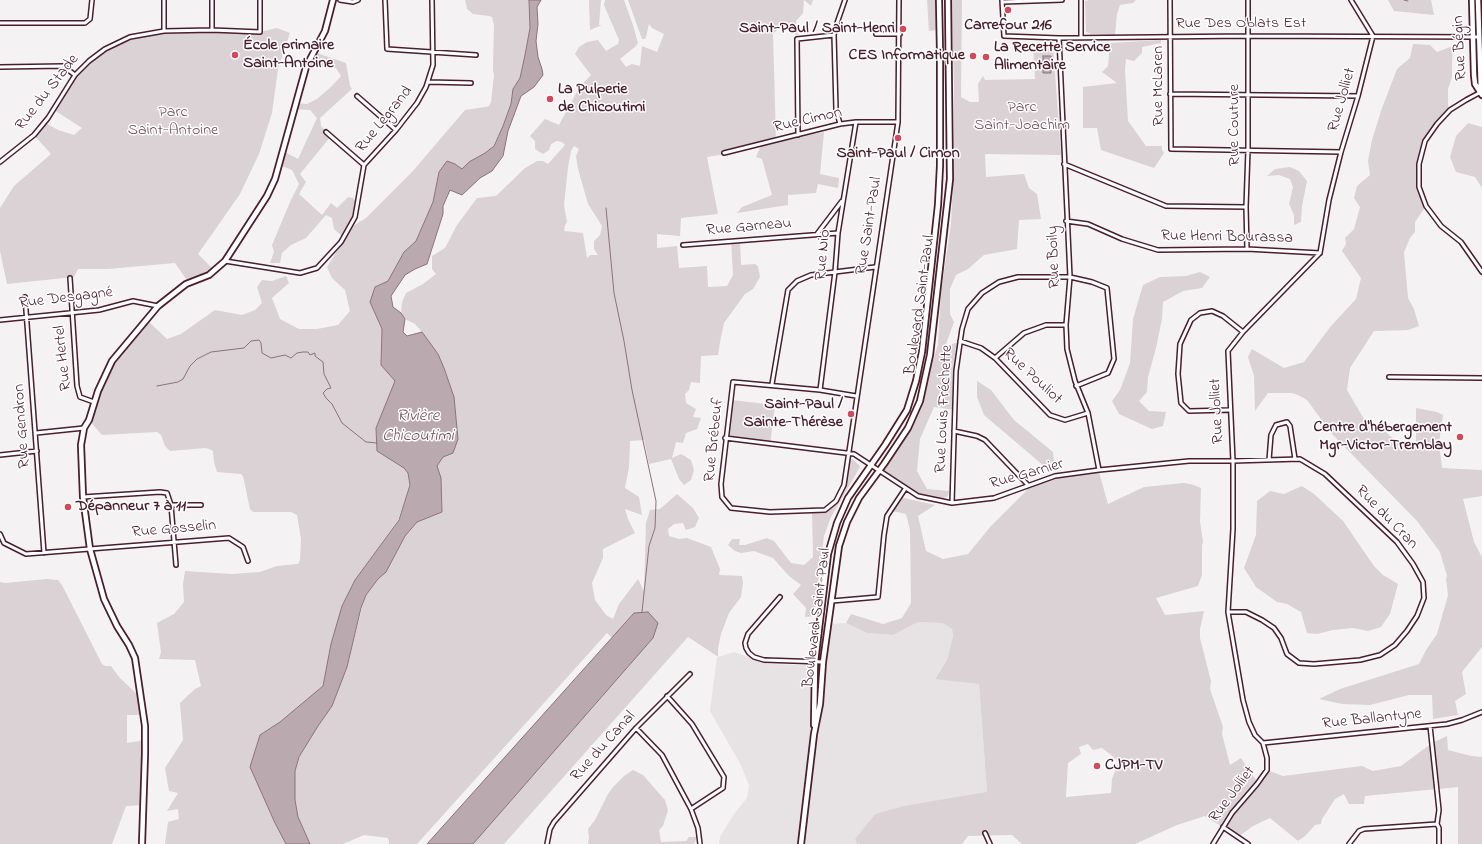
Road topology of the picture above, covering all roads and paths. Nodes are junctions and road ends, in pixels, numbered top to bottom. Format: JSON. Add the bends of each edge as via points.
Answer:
{"nodes":[{"id":1,"x":92,"y":0,"type":"edge"},
{"id":2,"x":164,"y":0,"type":"edge"},
{"id":3,"x":212,"y":0,"type":"edge"},
{"id":4,"x":260,"y":0,"type":"edge"},
{"id":5,"x":333,"y":0,"type":"edge"},
{"id":6,"x":340,"y":0,"type":"edge"},
{"id":7,"x":358,"y":0,"type":"edge"},
{"id":8,"x":385,"y":0,"type":"edge"},
{"id":9,"x":432,"y":0,"type":"edge"},
{"id":10,"x":845,"y":0,"type":"edge"},
{"id":11,"x":899,"y":0,"type":"edge"},
{"id":12,"x":939,"y":0,"type":"edge"},
{"id":13,"x":948,"y":0,"type":"edge"},
{"id":14,"x":1062,"y":0,"type":"edge"},
{"id":15,"x":1081,"y":0,"type":"edge"},
{"id":16,"x":1170,"y":0,"type":"edge"},
{"id":17,"x":1248,"y":0,"type":"edge"},
{"id":18,"x":1352,"y":0,"type":"edge"},
{"id":19,"x":1472,"y":0,"type":"edge"},
{"id":20,"x":1478,"y":0,"type":"edge"},
{"id":21,"x":1002,"y":1,"type":"edge"},
{"id":22,"x":0,"y":23,"type":"edge"},
{"id":23,"x":212,"y":30,"type":"junction"},
{"id":24,"x":164,"y":31,"type":"junction"},
{"id":25,"x":876,"y":34,"type":"dead end"},
{"id":26,"x":900,"y":34,"type":"junction"},
{"id":27,"x":834,"y":35,"type":"junction"},
{"id":28,"x":1247,"y":36,"type":"junction"},
{"id":29,"x":1373,"y":36,"type":"junction"},
{"id":30,"x":1473,"y":36,"type":"junction"},
{"id":31,"x":1479,"y":36,"type":"junction"},
{"id":32,"x":1081,"y":37,"type":"junction"},
{"id":33,"x":1171,"y":37,"type":"junction"},
{"id":34,"x":1059,"y":38,"type":"junction"},
{"id":35,"x":433,"y":52,"type":"junction"},
{"id":36,"x":476,"y":55,"type":"dead end"},
{"id":37,"x":0,"y":66,"type":"edge"},
{"id":38,"x":75,"y":75,"type":"junction"},
{"id":39,"x":428,"y":82,"type":"junction"},
{"id":40,"x":471,"y":84,"type":"dead end"},
{"id":41,"x":1482,"y":93,"type":"edge"},
{"id":42,"x":1170,"y":94,"type":"junction"},
{"id":43,"x":357,"y":96,"type":"dead end"},
{"id":44,"x":1248,"y":96,"type":"junction"},
{"id":45,"x":1358,"y":96,"type":"junction"},
{"id":46,"x":856,"y":122,"type":"junction"},
{"id":47,"x":898,"y":122,"type":"junction"},
{"id":48,"x":840,"y":124,"type":"junction"},
{"id":49,"x":396,"y":130,"type":"junction"},
{"id":50,"x":326,"y":132,"type":"dead end"},
{"id":51,"x":798,"y":135,"type":"junction"},
{"id":52,"x":1248,"y":150,"type":"junction"},
{"id":53,"x":1341,"y":152,"type":"junction"},
{"id":54,"x":724,"y":153,"type":"dead end"},
{"id":55,"x":0,"y":162,"type":"edge"},
{"id":56,"x":1064,"y":164,"type":"junction"},
{"id":57,"x":364,"y":165,"type":"junction"},
{"id":58,"x":843,"y":200,"type":"junction"},
{"id":59,"x":1246,"y":207,"type":"junction"},
{"id":60,"x":1066,"y":221,"type":"junction"},
{"id":61,"x":838,"y":233,"type":"junction"},
{"id":62,"x":817,"y":234,"type":"junction"},
{"id":63,"x":683,"y":245,"type":"dead end"},
{"id":64,"x":1247,"y":249,"type":"junction"},
{"id":65,"x":1320,"y":253,"type":"junction"},
{"id":66,"x":225,"y":261,"type":"junction"},
{"id":67,"x":876,"y":267,"type":"junction"},
{"id":68,"x":836,"y":272,"type":"junction"},
{"id":69,"x":1482,"y":272,"type":"edge"},
{"id":70,"x":1070,"y":277,"type":"junction"},
{"id":71,"x":70,"y":278,"type":"dead end"},
{"id":72,"x":25,"y":297,"type":"dead end"},
{"id":73,"x":158,"y":306,"type":"junction"},
{"id":74,"x":72,"y":313,"type":"junction"},
{"id":75,"x":27,"y":317,"type":"junction"},
{"id":76,"x":0,"y":320,"type":"edge"},
{"id":77,"x":1066,"y":325,"type":"junction"},
{"id":78,"x":1243,"y":332,"type":"junction"},
{"id":79,"x":960,"y":341,"type":"junction"},
{"id":80,"x":994,"y":358,"type":"junction"},
{"id":81,"x":1389,"y":377,"type":"dead end"},
{"id":82,"x":1482,"y":378,"type":"edge"},
{"id":83,"x":772,"y":384,"type":"junction"},
{"id":84,"x":1076,"y":386,"type":"junction"},
{"id":85,"x":820,"y":390,"type":"junction"},
{"id":86,"x":856,"y":396,"type":"junction"},
{"id":87,"x":94,"y":402,"type":"junction"},
{"id":88,"x":1229,"y":410,"type":"junction"},
{"id":89,"x":1088,"y":413,"type":"junction"},
{"id":90,"x":84,"y":428,"type":"junction"},
{"id":91,"x":954,"y":431,"type":"junction"},
{"id":92,"x":36,"y":433,"type":"junction"},
{"id":93,"x":725,"y":438,"type":"junction"},
{"id":94,"x":37,"y":451,"type":"junction"},
{"id":95,"x":848,"y":454,"type":"junction"},
{"id":96,"x":0,"y":455,"type":"edge"},
{"id":97,"x":1295,"y":459,"type":"junction"},
{"id":98,"x":1269,"y":460,"type":"junction"},
{"id":99,"x":1233,"y":461,"type":"junction"},
{"id":100,"x":872,"y":465,"type":"junction"},
{"id":101,"x":1099,"y":470,"type":"junction"},
{"id":102,"x":882,"y":471,"type":"junction"},
{"id":103,"x":1028,"y":485,"type":"junction"},
{"id":104,"x":905,"y":489,"type":"junction"},
{"id":105,"x":83,"y":497,"type":"junction"},
{"id":106,"x":952,"y":503,"type":"junction"},
{"id":107,"x":171,"y":505,"type":"junction"},
{"id":108,"x":201,"y":505,"type":"dead end"},
{"id":109,"x":0,"y":534,"type":"edge"},
{"id":110,"x":174,"y":542,"type":"junction"},
{"id":111,"x":90,"y":549,"type":"junction"},
{"id":112,"x":44,"y":553,"type":"junction"},
{"id":113,"x":248,"y":561,"type":"dead end"},
{"id":114,"x":176,"y":565,"type":"dead end"},
{"id":115,"x":780,"y":597,"type":"dead end"},
{"id":116,"x":832,"y":601,"type":"junction"},
{"id":117,"x":1228,"y":612,"type":"junction"},
{"id":118,"x":815,"y":662,"type":"junction"},
{"id":119,"x":823,"y":662,"type":"junction"},
{"id":120,"x":690,"y":674,"type":"dead end"},
{"id":121,"x":667,"y":696,"type":"junction"},
{"id":122,"x":1482,"y":712,"type":"edge"},
{"id":123,"x":1430,"y":726,"type":"junction"},
{"id":124,"x":636,"y":728,"type":"junction"},
{"id":125,"x":814,"y":734,"type":"junction"},
{"id":126,"x":1263,"y":743,"type":"junction"},
{"id":127,"x":691,"y":809,"type":"junction"},
{"id":128,"x":1437,"y":824,"type":"junction"},
{"id":129,"x":1224,"y":828,"type":"junction"},
{"id":130,"x":984,"y":833,"type":"dead end"},
{"id":131,"x":142,"y":844,"type":"edge"},
{"id":132,"x":546,"y":844,"type":"edge"},
{"id":133,"x":700,"y":844,"type":"edge"},
{"id":134,"x":801,"y":844,"type":"edge"},
{"id":135,"x":990,"y":844,"type":"edge"},
{"id":136,"x":1212,"y":844,"type":"edge"},
{"id":137,"x":1248,"y":844,"type":"edge"},
{"id":138,"x":1349,"y":844,"type":"edge"},
{"id":139,"x":1439,"y":844,"type":"edge"}],
"edges":[{"from":1,"to":22,"type":"street","via":[[90,19],[85,23]]},
{"from":2,"to":24,"type":"street"},
{"from":3,"to":23,"type":"street"},
{"from":4,"to":23,"type":"street","name":"Rue du Stade","via":[[260,32]]},
{"from":5,"to":66,"type":"main road","via":[[325,32],[306,67],[275,179],[267,196]]},
{"from":6,"to":7,"type":"street"},
{"from":8,"to":35,"type":"street","via":[[387,49]]},
{"from":9,"to":35,"type":"street","name":"Rue Legrand"},
{"from":10,"to":27,"type":"street"},
{"from":11,"to":26,"type":"street","name":"Rue Saint-Paul"},
{"from":12,"to":100,"type":"main road","name":"Boulevard Saint-Paul","via":[[940,166],[922,352],[907,410]]},
{"from":13,"to":102,"type":"main road","name":"Boulevard Saint-Paul","via":[[950,179],[930,355],[920,400],[908,428]]},
{"from":14,"to":21,"type":"street"},
{"from":15,"to":32,"type":"street"},
{"from":16,"to":33,"type":"street","name":"Rue McLaren"},
{"from":17,"to":28,"type":"street","name":"Rue Couture"},
{"from":18,"to":29,"type":"street"},
{"from":19,"to":30,"type":"main road","name":"Rue Bégin"},
{"from":20,"to":31,"type":"main road","name":"Rue Bégin"},
{"from":21,"to":34,"type":"street","name":"Rue Des Oblats Est","via":[[1004,36]]},
{"from":23,"to":24,"type":"street","name":"Rue du Stade"},
{"from":24,"to":38,"type":"street","name":"Rue du Stade","via":[[130,37],[105,49],[89,60]]},
{"from":25,"to":26,"type":"street"},
{"from":26,"to":47,"type":"street","name":"Rue Saint-Paul"},
{"from":27,"to":48,"type":"street","via":[[836,109]]},
{"from":27,"to":51,"type":"street","via":[[797,39]]},
{"from":28,"to":29,"type":"street","name":"Rue Des Oblats Est"},
{"from":28,"to":33,"type":"street","name":"Rue Des Oblats Est"},
{"from":28,"to":44,"type":"street","name":"Rue Couture"},
{"from":29,"to":30,"type":"street","name":"Rue Des Oblats Est"},
{"from":29,"to":45,"type":"street","name":"Rue Jolliet"},
{"from":30,"to":31,"type":"street","name":"Rue Des Oblats Est"},
{"from":30,"to":41,"type":"main road","name":"Rue Bégin","via":[[1475,84]]},
{"from":31,"to":41,"type":"main road","name":"Rue Bégin"},
{"from":32,"to":33,"type":"street","name":"Rue Des Oblats Est"},
{"from":32,"to":34,"type":"street","name":"Rue Des Oblats Est"},
{"from":33,"to":42,"type":"street","name":"Rue McLaren"},
{"from":34,"to":56,"type":"street","name":"Rue Boily"},
{"from":35,"to":36,"type":"street"},
{"from":35,"to":39,"type":"street","name":"Rue Legrand","via":[[433,65]]},
{"from":37,"to":38,"type":"street","via":[[63,66]]},
{"from":38,"to":55,"type":"street","name":"Rue du Stade","via":[[34,135]]},
{"from":39,"to":40,"type":"street"},
{"from":39,"to":49,"type":"street","name":"Rue Legrand","via":[[417,104]]},
{"from":41,"to":69,"type":"street","via":[[1450,110],[1437,124],[1425,142],[1418,164],[1419,187],[1426,206],[1441,226],[1461,242]]},
{"from":42,"to":44,"type":"street"},
{"from":42,"to":52,"type":"street","name":"Rue McLaren","via":[[1171,149]]},
{"from":43,"to":49,"type":"street"},
{"from":44,"to":45,"type":"street"},
{"from":44,"to":52,"type":"street","name":"Rue Couture"},
{"from":45,"to":53,"type":"street","name":"Rue Jolliet"},
{"from":46,"to":47,"type":"street","name":"Rue Cimon"},
{"from":46,"to":48,"type":"street","name":"Rue Cimon"},
{"from":46,"to":58,"type":"street","name":"Rue Nio"},
{"from":47,"to":67,"type":"street","name":"Rue Saint-Paul"},
{"from":48,"to":51,"type":"street","name":"Rue Cimon"},
{"from":49,"to":57,"type":"street","name":"Rue Legrand"},
{"from":50,"to":57,"type":"street"},
{"from":51,"to":54,"type":"street","name":"Rue Cimon"},
{"from":52,"to":53,"type":"street"},
{"from":52,"to":59,"type":"street","name":"Rue Couture"},
{"from":53,"to":65,"type":"street","name":"Rue Jolliet"},
{"from":56,"to":59,"type":"street","via":[[1166,206]]},
{"from":56,"to":60,"type":"street","name":"Rue Boily"},
{"from":57,"to":66,"type":"street","name":"Rue Legrand","via":[[355,217],[341,242],[317,268],[300,273]]},
{"from":58,"to":61,"type":"street","name":"Rue Nio"},
{"from":58,"to":62,"type":"street"},
{"from":59,"to":64,"type":"street","name":"Rue Couture"},
{"from":60,"to":64,"type":"street","name":"Rue Henri Bourassa","via":[[1088,224],[1122,239],[1158,250]]},
{"from":60,"to":70,"type":"street","name":"Rue Boily"},
{"from":61,"to":62,"type":"street","name":"Rue Garneau"},
{"from":61,"to":68,"type":"street","name":"Rue Nio"},
{"from":62,"to":63,"type":"street","name":"Rue Garneau"},
{"from":64,"to":65,"type":"street","name":"Rue Henri Bourassa"},
{"from":65,"to":78,"type":"street","name":"Rue Jolliet"},
{"from":66,"to":73,"type":"main road","via":[[209,275],[186,284]]},
{"from":67,"to":68,"type":"street"},
{"from":67,"to":86,"type":"street","name":"Rue Saint-Paul"},
{"from":68,"to":83,"type":"street","via":[[811,275],[797,281],[788,290]]},
{"from":68,"to":85,"type":"street","name":"Rue Nio"},
{"from":70,"to":77,"type":"street","name":"Rue Boily"},
{"from":70,"to":79,"type":"street","name":"Rue Louis Fréchette","via":[[1018,277],[999,282],[982,292],[968,309]]},
{"from":70,"to":84,"type":"street","name":"Rue Louis Fréchette","via":[[1107,288],[1114,359],[1108,373]]},
{"from":71,"to":74,"type":"street","name":"Rue Hertel"},
{"from":72,"to":75,"type":"street","name":"Rue Gendron"},
{"from":73,"to":74,"type":"street","name":"Rue Desgagné","via":[[133,301],[99,310]]},
{"from":73,"to":87,"type":"main road","via":[[112,361]]},
{"from":74,"to":75,"type":"street","name":"Rue Desgagné"},
{"from":74,"to":87,"type":"street","name":"Rue Hertel","via":[[77,386],[80,397]]},
{"from":75,"to":76,"type":"street","name":"Rue Desgagné"},
{"from":75,"to":92,"type":"street","name":"Rue Gendron"},
{"from":77,"to":80,"type":"street","via":[[1046,325],[1024,334]]},
{"from":77,"to":84,"type":"street","name":"Rue Boily","via":[[1067,349]]},
{"from":78,"to":88,"type":"street","name":"Rue Jolliet","via":[[1228,351]]},
{"from":78,"to":88,"type":"street","via":[[1223,316],[1212,311],[1200,313],[1191,320],[1180,344],[1178,374],[1181,403],[1189,411]]},
{"from":79,"to":80,"type":"street","name":"Rue Pouliot","via":[[981,348]]},
{"from":79,"to":91,"type":"street","name":"Rue Louis Fréchette"},
{"from":80,"to":89,"type":"street","name":"Rue Pouliot","via":[[1050,415],[1065,420]]},
{"from":81,"to":82,"type":"street"},
{"from":83,"to":85,"type":"street"},
{"from":83,"to":93,"type":"street","name":"Rue Brébeuf","via":[[733,382]]},
{"from":84,"to":89,"type":"street","name":"Rue Boily"},
{"from":85,"to":86,"type":"street"},
{"from":86,"to":95,"type":"street","name":"Rue Saint-Paul"},
{"from":87,"to":90,"type":"main road"},
{"from":88,"to":99,"type":"street","name":"Rue Jolliet"},
{"from":89,"to":101,"type":"street","name":"Rue Boily"},
{"from":90,"to":92,"type":"street"},
{"from":90,"to":105,"type":"main road","via":[[81,445]]},
{"from":91,"to":103,"type":"street","via":[[985,440]]},
{"from":91,"to":106,"type":"street","name":"Rue Louis Fréchette"},
{"from":92,"to":94,"type":"street","name":"Rue Gendron"},
{"from":93,"to":95,"type":"street","name":"Rue Garnier"},
{"from":93,"to":95,"type":"street","name":"Rue Brébeuf","via":[[720,484],[722,497],[731,508],[770,512],[825,510],[836,501],[844,486]]},
{"from":94,"to":96,"type":"street"},
{"from":94,"to":112,"type":"street","name":"Rue Gendron"},
{"from":95,"to":100,"type":"street","name":"Rue Garnier","via":[[854,454]]},
{"from":97,"to":98,"type":"street","name":"Rue du Cran"},
{"from":97,"to":98,"type":"street","via":[[1290,426],[1287,422],[1276,425],[1271,435]]},
{"from":97,"to":117,"type":"street","name":"Rue du Cran","via":[[1300,459],[1325,474],[1397,542],[1423,582],[1424,598],[1417,616],[1395,645],[1380,655],[1360,660],[1314,664],[1299,663],[1287,654],[1274,628],[1262,620],[1246,612]]},
{"from":98,"to":99,"type":"street","name":"Rue du Cran"},
{"from":99,"to":101,"type":"street","name":"Rue Garnier","via":[[1189,461]]},
{"from":99,"to":117,"type":"street","name":"Rue Jolliet","via":[[1233,529]]},
{"from":100,"to":102,"type":"street","name":"Rue Garnier"},
{"from":100,"to":118,"type":"main road","name":"Boulevard Saint-Paul","via":[[848,498],[828,554]]},
{"from":101,"to":103,"type":"street","name":"Rue Garnier","via":[[1055,476]]},
{"from":102,"to":104,"type":"street","name":"Rue Garnier"},
{"from":102,"to":116,"type":"main road","name":"Boulevard Saint-Paul","via":[[859,498],[847,522],[839,546]]},
{"from":103,"to":106,"type":"street","name":"Rue Garnier","via":[[994,498]]},
{"from":104,"to":106,"type":"street","name":"Rue Garnier","via":[[918,496]]},
{"from":104,"to":116,"type":"street","via":[[887,516],[878,597]]},
{"from":105,"to":107,"type":"street","via":[[160,492],[167,493]]},
{"from":105,"to":111,"type":"main road"},
{"from":107,"to":108,"type":"street"},
{"from":107,"to":110,"type":"street"},
{"from":109,"to":112,"type":"street","via":[[4,543],[26,554]]},
{"from":110,"to":111,"type":"street","name":"Rue Gosselin"},
{"from":110,"to":113,"type":"street","name":"Rue Gosselin","via":[[229,538],[243,547]]},
{"from":110,"to":114,"type":"street"},
{"from":111,"to":112,"type":"street"},
{"from":111,"to":131,"type":"main road","via":[[104,598],[135,658],[146,740]]},
{"from":115,"to":118,"type":"street","via":[[748,634],[746,648],[754,657],[764,660]]},
{"from":116,"to":119,"type":"main road","name":"Boulevard Saint-Paul"},
{"from":117,"to":126,"type":"street","name":"Rue Jolliet","via":[[1242,700],[1249,722]]},
{"from":118,"to":119,"type":"street"},
{"from":118,"to":125,"type":"main road","name":"Boulevard Saint-Paul"},
{"from":119,"to":125,"type":"main road","name":"Boulevard Saint-Paul","via":[[820,704]]},
{"from":120,"to":121,"type":"street","name":"Rue du Canal"},
{"from":121,"to":124,"type":"street","name":"Rue du Canal"},
{"from":121,"to":127,"type":"street","via":[[692,724],[724,777],[723,788]]},
{"from":122,"to":123,"type":"street","name":"Rue Ballantyne","via":[[1462,720]]},
{"from":123,"to":126,"type":"street","name":"Rue Ballantyne"},
{"from":123,"to":128,"type":"street","via":[[1439,810]]},
{"from":124,"to":127,"type":"street","via":[[662,755]]},
{"from":124,"to":132,"type":"street","name":"Rue du Canal","via":[[554,822]]},
{"from":125,"to":134,"type":"main road","name":"Boulevard Saint-Paul"},
{"from":126,"to":129,"type":"street","name":"Rue Jolliet","via":[[1267,770],[1232,813]]},
{"from":127,"to":133,"type":"street","via":[[698,828]]},
{"from":128,"to":138,"type":"street","via":[[1364,829],[1359,831]]},
{"from":128,"to":139,"type":"street"},
{"from":129,"to":136,"type":"street","name":"Rue Jolliet"},
{"from":129,"to":137,"type":"street"},
{"from":130,"to":135,"type":"street"}]}
